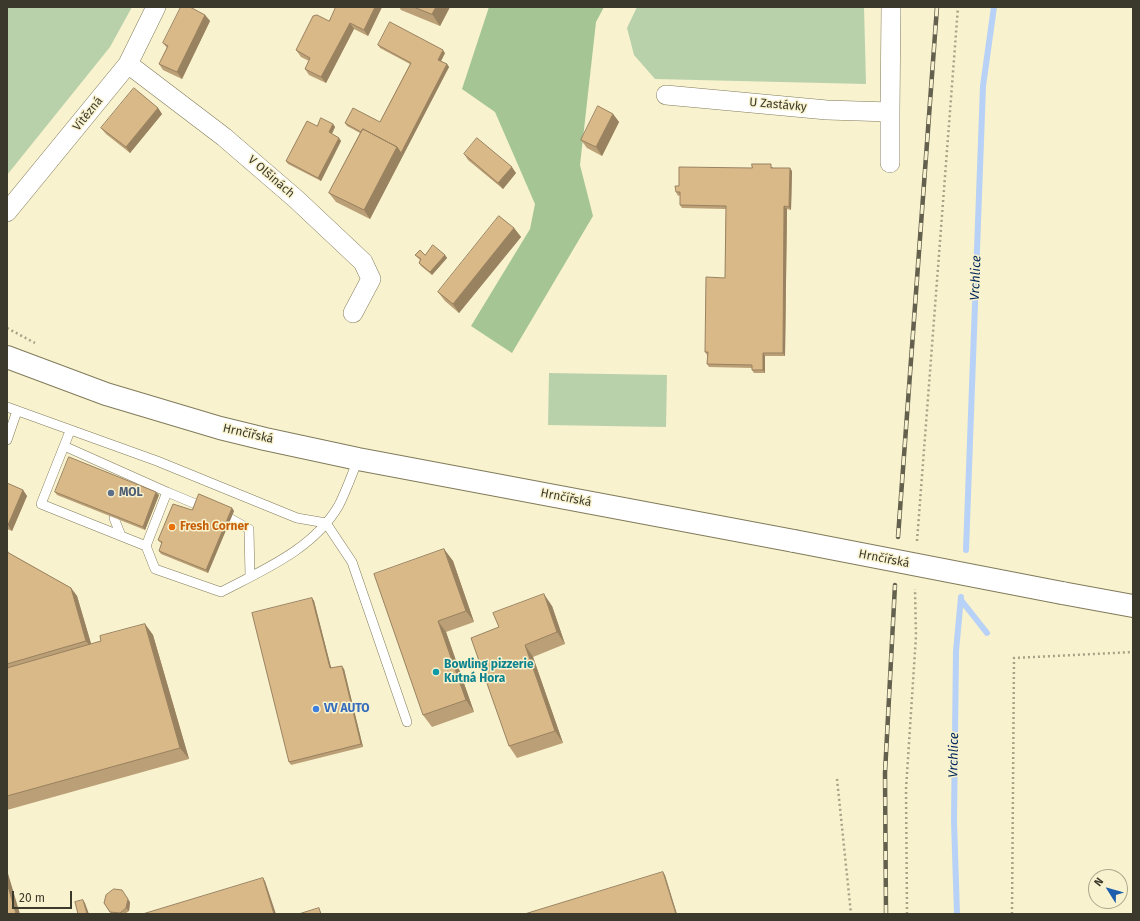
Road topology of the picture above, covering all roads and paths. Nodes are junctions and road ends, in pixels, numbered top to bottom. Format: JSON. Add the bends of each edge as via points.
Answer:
{"nodes":[{"id":1,"x":156,"y":7,"type":"edge"},
{"id":2,"x":891,"y":7,"type":"edge"},
{"id":3,"x":958,"y":7,"type":"edge"},
{"id":4,"x":128,"y":64,"type":"junction"},
{"id":5,"x":666,"y":95,"type":"dead end"},
{"id":6,"x":890,"y":112,"type":"junction"},
{"id":7,"x":890,"y":163,"type":"dead end"},
{"id":8,"x":7,"y":212,"type":"edge"},
{"id":9,"x":353,"y":313,"type":"dead end"},
{"id":10,"x":7,"y":328,"type":"edge"},
{"id":11,"x":39,"y":345,"type":"dead end"},
{"id":12,"x":7,"y":357,"type":"edge"},
{"id":13,"x":7,"y":407,"type":"edge"},
{"id":14,"x":17,"y":411,"type":"junction"},
{"id":15,"x":70,"y":431,"type":"junction"},
{"id":16,"x":7,"y":438,"type":"edge"},
{"id":17,"x":64,"y":446,"type":"junction"},
{"id":18,"x":94,"y":459,"type":"junction"},
{"id":19,"x":358,"y":459,"type":"junction"},
{"id":20,"x":96,"y":470,"type":"edge"},
{"id":21,"x":168,"y":492,"type":"junction"},
{"id":22,"x":198,"y":505,"type":"edge"},
{"id":23,"x":114,"y":518,"type":"edge"},
{"id":24,"x":231,"y":519,"type":"edge"},
{"id":25,"x":326,"y":523,"type":"junction"},
{"id":26,"x":121,"y":536,"type":"junction"},
{"id":27,"x":917,"y":541,"type":"dead end"},
{"id":28,"x":146,"y":546,"type":"junction"},
{"id":29,"x":250,"y":577,"type":"junction"},
{"id":30,"x":915,"y":589,"type":"dead end"},
{"id":31,"x":1133,"y":606,"type":"edge"},
{"id":32,"x":1133,"y":652,"type":"edge"},
{"id":33,"x":407,"y":722,"type":"dead end"},
{"id":34,"x":837,"y":779,"type":"dead end"},
{"id":35,"x":852,"y":914,"type":"edge"},
{"id":36,"x":907,"y":914,"type":"edge"},
{"id":37,"x":1012,"y":914,"type":"edge"}],
"edges":[{"from":1,"to":4,"type":"street","name":"Vítězná"},
{"from":2,"to":6,"type":"street"},
{"from":3,"to":27,"type":"path"},
{"from":4,"to":8,"type":"street","name":"Vítězná"},
{"from":4,"to":9,"type":"street","name":"V Olšinách","via":[[224,137],[296,199],[363,262],[371,279]]},
{"from":5,"to":6,"type":"street","name":"U Zastávky","via":[[827,110]]},
{"from":6,"to":7,"type":"street"},
{"from":10,"to":11,"type":"path"},
{"from":12,"to":19,"type":"main road","name":"Hrnčířská","via":[[72,382],[174,415],[265,439]]},
{"from":13,"to":14,"type":"lane"},
{"from":14,"to":15,"type":"lane"},
{"from":14,"to":16,"type":"lane"},
{"from":15,"to":17,"type":"lane"},
{"from":15,"to":25,"type":"lane","via":[[157,461],[297,518]]},
{"from":17,"to":18,"type":"lane"},
{"from":17,"to":26,"type":"lane","via":[[41,504]]},
{"from":18,"to":20,"type":"lane"},
{"from":18,"to":21,"type":"lane"},
{"from":19,"to":25,"type":"lane","via":[[338,506]]},
{"from":19,"to":31,"type":"main road","name":"Hrnčířská","bridge":true},
{"from":21,"to":22,"type":"lane"},
{"from":21,"to":28,"type":"lane"},
{"from":23,"to":26,"type":"lane"},
{"from":24,"to":29,"type":"lane","via":[[249,529]]},
{"from":25,"to":29,"type":"lane","via":[[290,555]]},
{"from":25,"to":33,"type":"lane","via":[[352,562]]},
{"from":26,"to":28,"type":"lane"},
{"from":28,"to":29,"type":"lane","via":[[155,569],[221,592]]},
{"from":30,"to":36,"type":"path","via":[[916,636],[906,789]]},
{"from":32,"to":37,"type":"path","via":[[1014,658]]},
{"from":34,"to":35,"type":"path"}]}
